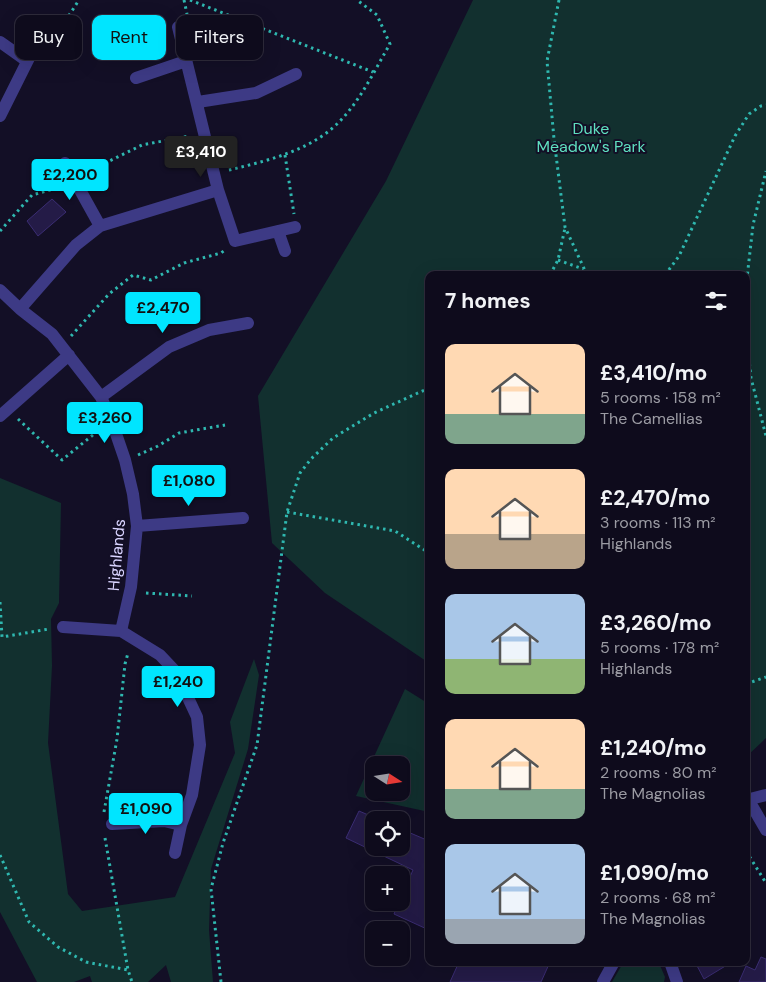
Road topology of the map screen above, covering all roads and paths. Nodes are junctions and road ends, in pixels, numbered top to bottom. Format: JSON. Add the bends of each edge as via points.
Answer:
{"nodes":[{"id":1,"x":78,"y":0,"type":"edge"},
{"id":2,"x":190,"y":0,"type":"edge"},
{"id":3,"x":357,"y":0,"type":"edge"},
{"id":4,"x":559,"y":0,"type":"edge"},
{"id":5,"x":69,"y":15,"type":"edge"},
{"id":6,"x":0,"y":42,"type":"edge"},
{"id":7,"x":27,"y":61,"type":"joint"},
{"id":8,"x":186,"y":61,"type":"joint"},
{"id":9,"x":373,"y":72,"type":"junction"},
{"id":10,"x":296,"y":74,"type":"dead end"},
{"id":11,"x":136,"y":78,"type":"dead end"},
{"id":12,"x":198,"y":102,"type":"junction"},
{"id":13,"x":766,"y":106,"type":"edge"},
{"id":14,"x":0,"y":116,"type":"edge"},
{"id":15,"x":204,"y":132,"type":"junction"},
{"id":16,"x":285,"y":155,"type":"junction"},
{"id":17,"x":65,"y":163,"type":"dead end"},
{"id":18,"x":766,"y":171,"type":"edge"},
{"id":19,"x":214,"y":174,"type":"junction"},
{"id":20,"x":73,"y":178,"type":"junction"},
{"id":21,"x":218,"y":190,"type":"junction"},
{"id":22,"x":100,"y":226,"type":"junction"},
{"id":23,"x":296,"y":227,"type":"joint"},
{"id":24,"x":565,"y":227,"type":"junction"},
{"id":25,"x":278,"y":230,"type":"junction"},
{"id":26,"x":0,"y":231,"type":"edge"},
{"id":27,"x":234,"y":241,"type":"junction"},
{"id":28,"x":285,"y":251,"type":"dead end"},
{"id":29,"x":558,"y":260,"type":"junction"},
{"id":30,"x":584,"y":270,"type":"joint"},
{"id":31,"x":552,"y":271,"type":"edge"},
{"id":32,"x":668,"y":271,"type":"edge"},
{"id":33,"x":748,"y":271,"type":"edge"},
{"id":34,"x":0,"y":290,"type":"edge"},
{"id":35,"x":20,"y":309,"type":"junction"},
{"id":36,"x":248,"y":323,"type":"dead end"},
{"id":37,"x":66,"y":350,"type":"junction"},
{"id":38,"x":750,"y":369,"type":"edge"},
{"id":39,"x":425,"y":390,"type":"edge"},
{"id":40,"x":101,"y":397,"type":"junction"},
{"id":41,"x":5,"y":412,"type":"edge"},
{"id":42,"x":111,"y":419,"type":"junction"},
{"id":43,"x":225,"y":425,"type":"dead end"},
{"id":44,"x":766,"y":436,"type":"edge"},
{"id":45,"x":126,"y":460,"type":"junction"},
{"id":46,"x":287,"y":512,"type":"junction"},
{"id":47,"x":243,"y":518,"type":"dead end"},
{"id":48,"x":137,"y":526,"type":"junction"},
{"id":49,"x":425,"y":550,"type":"edge"},
{"id":50,"x":130,"y":592,"type":"junction"},
{"id":51,"x":192,"y":596,"type":"dead end"},
{"id":52,"x":0,"y":602,"type":"edge"},
{"id":53,"x":63,"y":627,"type":"joint"},
{"id":54,"x":126,"y":635,"type":"junction"},
{"id":55,"x":766,"y":676,"type":"edge"},
{"id":56,"x":750,"y":682,"type":"edge"},
{"id":57,"x":766,"y":795,"type":"edge"},
{"id":58,"x":750,"y":798,"type":"edge"},
{"id":59,"x":750,"y":804,"type":"edge"},
{"id":60,"x":108,"y":821,"type":"joint"},
{"id":61,"x":182,"y":825,"type":"junction"},
{"id":62,"x":766,"y":830,"type":"edge"},
{"id":63,"x":104,"y":834,"type":"dead end"},
{"id":64,"x":175,"y":853,"type":"dead end"},
{"id":65,"x":0,"y":855,"type":"edge"},
{"id":66,"x":750,"y":857,"type":"edge"},
{"id":67,"x":766,"y":883,"type":"edge"},
{"id":68,"x":612,"y":966,"type":"edge"},
{"id":69,"x":671,"y":966,"type":"edge"},
{"id":70,"x":128,"y":970,"type":"junction"},
{"id":71,"x":132,"y":982,"type":"edge"},
{"id":72,"x":221,"y":982,"type":"edge"},
{"id":73,"x":603,"y":982,"type":"edge"},
{"id":74,"x":677,"y":982,"type":"edge"}],
"edges":[{"from":1,"to":5,"type":"path"},
{"from":2,"to":9,"type":"path"},
{"from":3,"to":9,"type":"path","via":[[377,15],[390,44]]},
{"from":4,"to":24,"type":"path","via":[[547,61]]},
{"from":6,"to":7,"type":"street"},
{"from":7,"to":14,"type":"street"},
{"from":8,"to":11,"type":"street"},
{"from":8,"to":12,"type":"street"},
{"from":9,"to":16,"type":"path","via":[[337,124]]},
{"from":10,"to":12,"type":"street","via":[[256,93]]},
{"from":12,"to":15,"type":"street"},
{"from":13,"to":32,"type":"path","via":[[750,114],[735,136],[679,256]]},
{"from":15,"to":19,"type":"street"},
{"from":15,"to":20,"type":"path","via":[[142,145]]},
{"from":16,"to":19,"type":"path"},
{"from":16,"to":23,"type":"path"},
{"from":17,"to":20,"type":"street"},
{"from":18,"to":33,"type":"path","via":[[753,225]]},
{"from":19,"to":21,"type":"street"},
{"from":20,"to":22,"type":"street"},
{"from":20,"to":26,"type":"path","via":[[57,188],[32,195]]},
{"from":21,"to":22,"type":"street"},
{"from":21,"to":27,"type":"street"},
{"from":22,"to":35,"type":"street","via":[[76,245]]},
{"from":23,"to":25,"type":"street"},
{"from":24,"to":29,"type":"path"},
{"from":24,"to":30,"type":"path"},
{"from":25,"to":27,"type":"street"},
{"from":25,"to":28,"type":"street"},
{"from":27,"to":37,"type":"path","via":[[221,253],[184,263],[152,280],[133,275],[109,294]]},
{"from":29,"to":30,"type":"path"},
{"from":29,"to":31,"type":"path"},
{"from":34,"to":35,"type":"street","name":"Highlands"},
{"from":35,"to":37,"type":"street","name":"Highlands","via":[[52,334]]},
{"from":36,"to":40,"type":"street","via":[[209,330],[169,347]]},
{"from":37,"to":40,"type":"street","name":"Highlands"},
{"from":37,"to":41,"type":"street"},
{"from":38,"to":44,"type":"path"},
{"from":39,"to":46,"type":"path","via":[[374,413],[333,438],[300,473]]},
{"from":40,"to":42,"type":"street","name":"Highlands"},
{"from":41,"to":42,"type":"path","via":[[62,460]]},
{"from":42,"to":45,"type":"street","name":"Highlands"},
{"from":43,"to":45,"type":"path","via":[[179,433]]},
{"from":45,"to":48,"type":"street","name":"Highlands"},
{"from":46,"to":49,"type":"path","via":[[394,531]]},
{"from":46,"to":72,"type":"path","via":[[257,744],[211,889]]},
{"from":47,"to":48,"type":"street"},
{"from":48,"to":50,"type":"street","name":"Highlands"},
{"from":50,"to":51,"type":"path"},
{"from":50,"to":54,"type":"street","name":"Highlands"},
{"from":52,"to":53,"type":"path","via":[[2,637]]},
{"from":53,"to":54,"type":"street"},
{"from":54,"to":60,"type":"path"},
{"from":54,"to":61,"type":"street","via":[[160,655],[176,672],[197,717],[199,759]]},
{"from":55,"to":56,"type":"path"},
{"from":57,"to":58,"type":"street"},
{"from":59,"to":62,"type":"street"},
{"from":60,"to":61,"type":"street","via":[[164,821]]},
{"from":61,"to":64,"type":"street"},
{"from":63,"to":70,"type":"path"},
{"from":65,"to":70,"type":"path","via":[[29,922],[58,947],[86,962]]},
{"from":66,"to":67,"type":"path"},
{"from":68,"to":73,"type":"street"},
{"from":69,"to":74,"type":"street"},
{"from":70,"to":71,"type":"path"}]}
